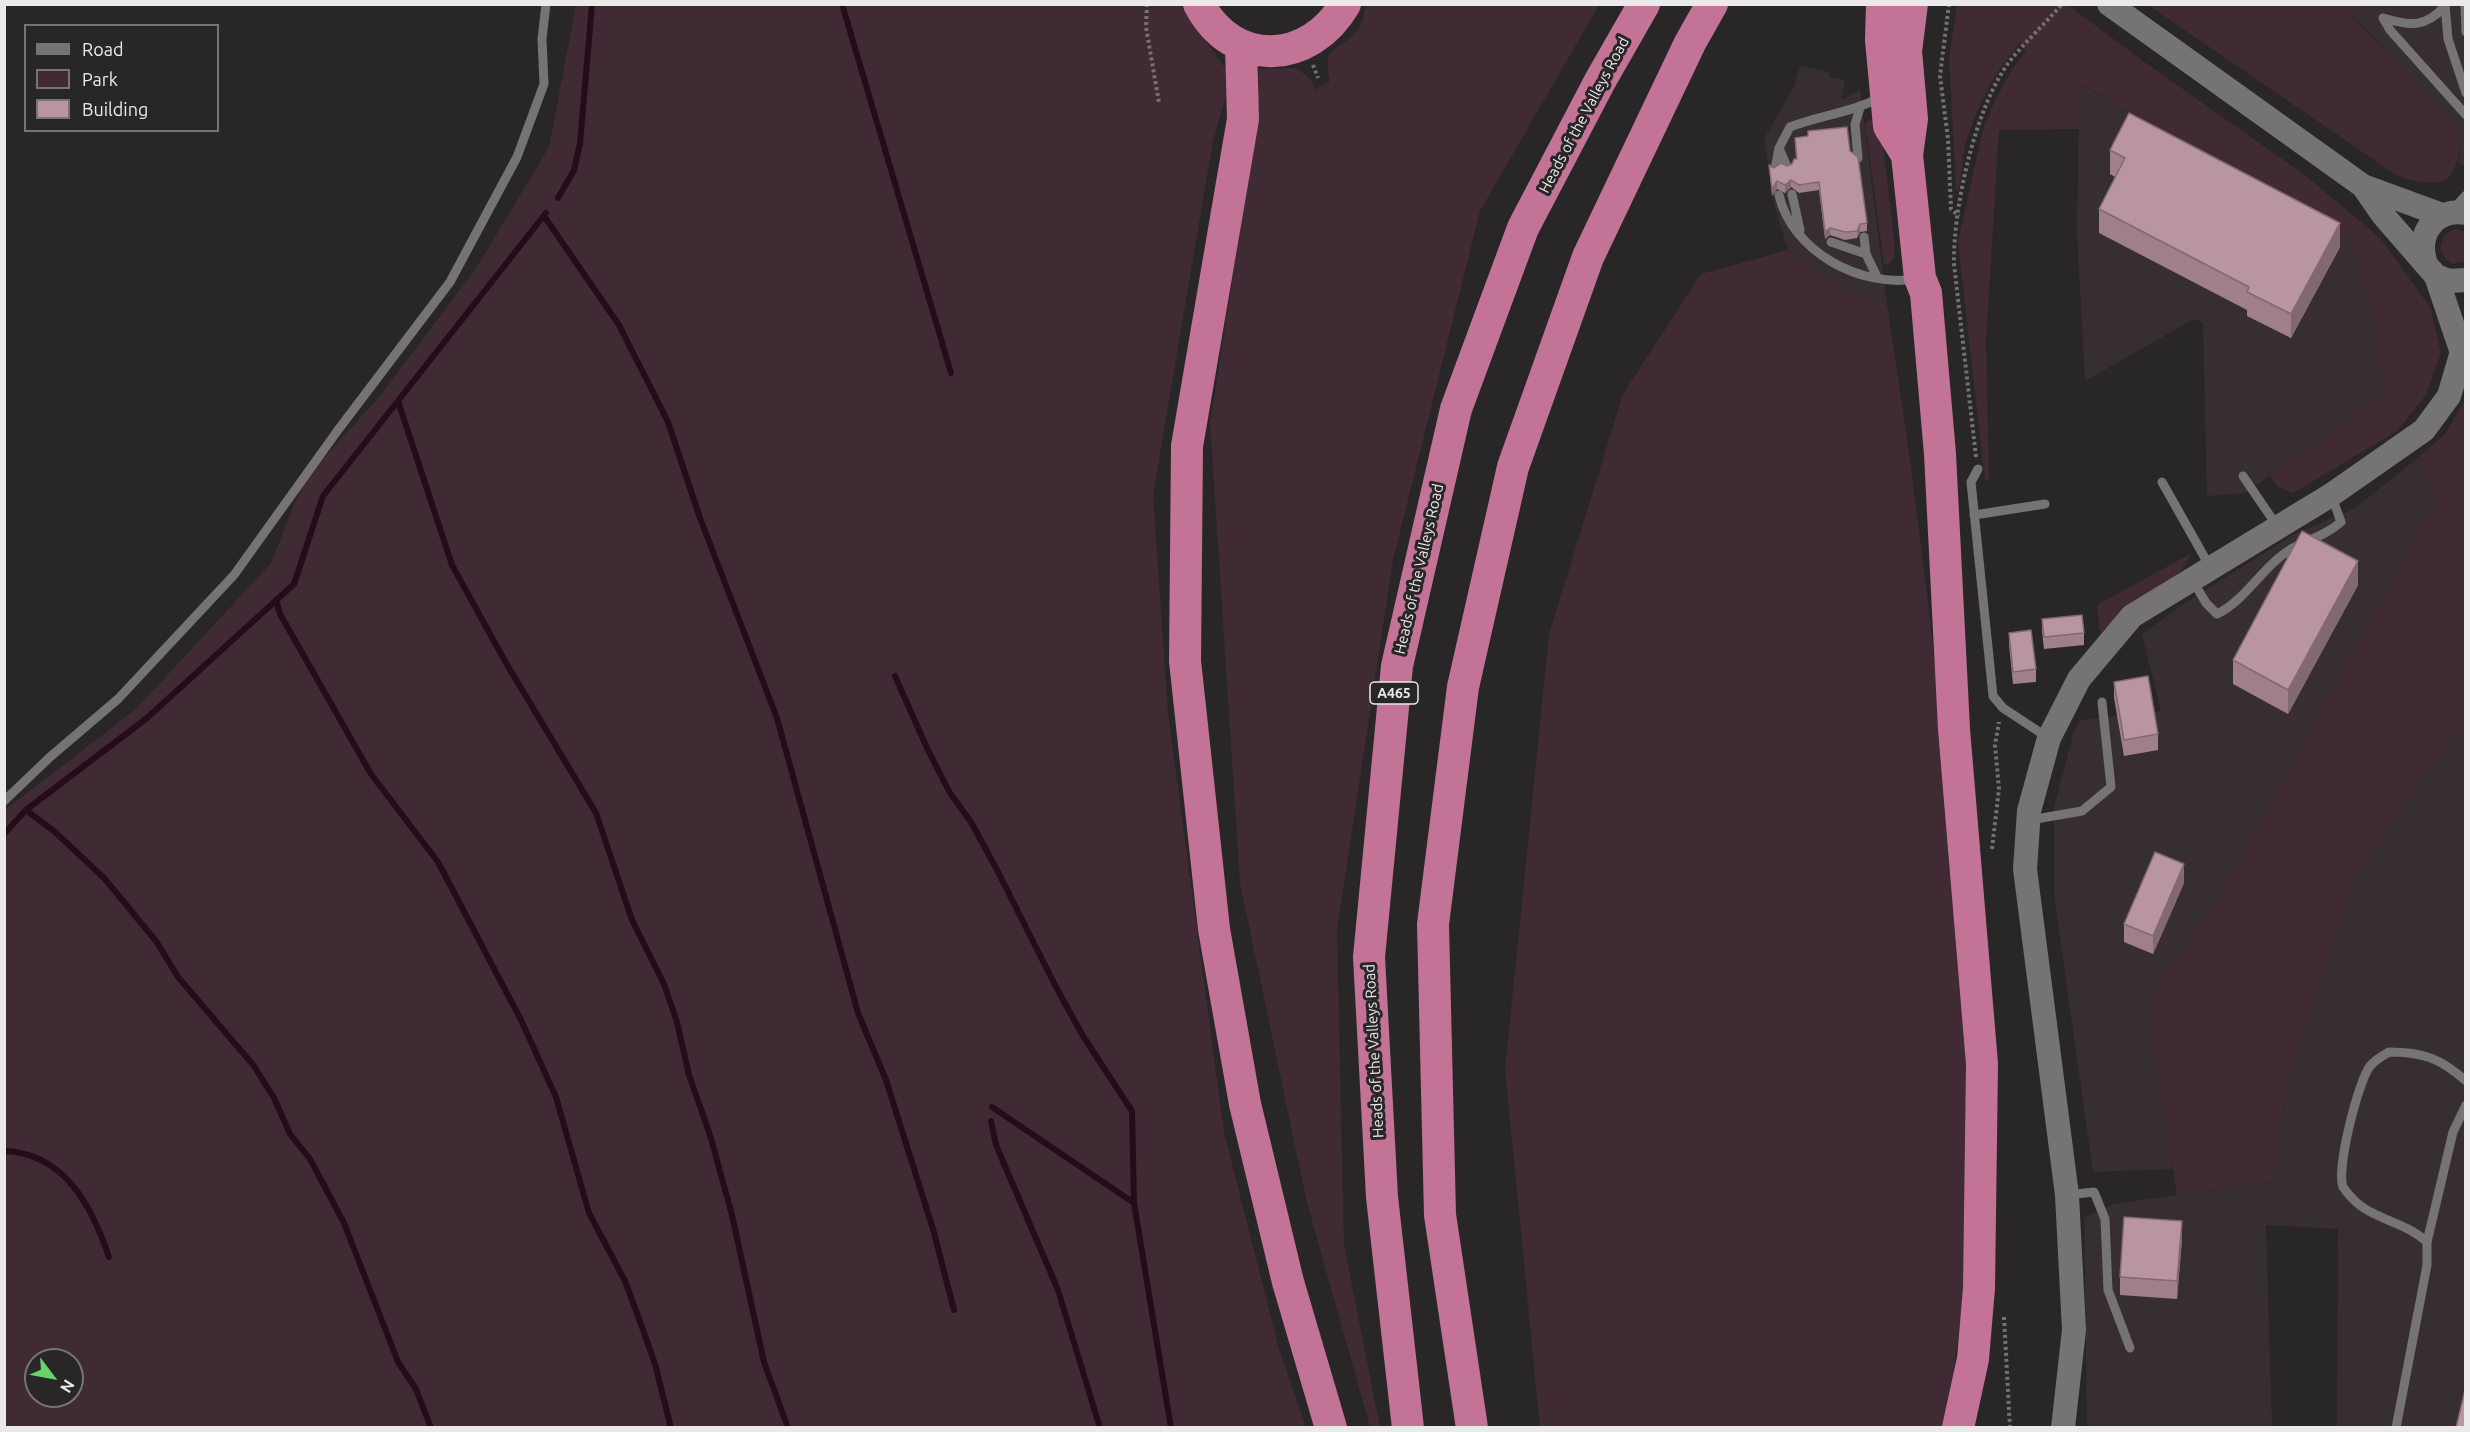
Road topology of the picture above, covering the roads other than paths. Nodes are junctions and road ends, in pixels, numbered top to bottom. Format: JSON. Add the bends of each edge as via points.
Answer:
{"nodes":[{"id":1,"x":546,"y":4,"type":"edge"},
{"id":2,"x":1199,"y":4,"type":"edge"},
{"id":3,"x":1345,"y":4,"type":"edge"},
{"id":4,"x":1644,"y":4,"type":"edge"},
{"id":5,"x":1712,"y":4,"type":"edge"},
{"id":6,"x":1882,"y":4,"type":"edge"},
{"id":7,"x":1912,"y":4,"type":"edge"},
{"id":8,"x":2109,"y":4,"type":"edge"},
{"id":9,"x":2465,"y":4,"type":"edge"},
{"id":10,"x":2444,"y":6,"type":"edge"},
{"id":11,"x":2466,"y":32,"type":"edge"},
{"id":12,"x":1241,"y":46,"type":"junction"},
{"id":13,"x":2466,"y":93,"type":"edge"},
{"id":14,"x":1872,"y":102,"type":"junction"},
{"id":15,"x":2466,"y":115,"type":"edge"},
{"id":16,"x":1779,"y":148,"type":"junction"},
{"id":17,"x":1907,"y":155,"type":"junction"},
{"id":18,"x":1858,"y":158,"type":"edge"},
{"id":19,"x":1787,"y":167,"type":"edge"},
{"id":20,"x":1775,"y":169,"type":"edge"},
{"id":21,"x":2363,"y":186,"type":"junction"},
{"id":22,"x":1792,"y":194,"type":"dead end"},
{"id":23,"x":1779,"y":195,"type":"dead end"},
{"id":24,"x":2466,"y":195,"type":"edge"},
{"id":25,"x":2452,"y":214,"type":"edge"},
{"id":26,"x":1864,"y":237,"type":"dead end"},
{"id":27,"x":1802,"y":238,"type":"junction"},
{"id":28,"x":1854,"y":238,"type":"edge"},
{"id":29,"x":1831,"y":242,"type":"dead end"},
{"id":30,"x":1855,"y":249,"type":"junction"},
{"id":31,"x":1866,"y":254,"type":"junction"},
{"id":32,"x":2431,"y":268,"type":"junction"},
{"id":33,"x":1877,"y":277,"type":"junction"},
{"id":34,"x":1920,"y":278,"type":"junction"},
{"id":35,"x":2466,"y":280,"type":"edge"},
{"id":36,"x":2463,"y":344,"type":"edge"},
{"id":37,"x":1978,"y":469,"type":"road end"},
{"id":38,"x":2243,"y":476,"type":"dead end"},
{"id":39,"x":2162,"y":482,"type":"dead end"},
{"id":40,"x":2331,"y":495,"type":"junction"},
{"id":41,"x":2045,"y":504,"type":"dead end"},
{"id":42,"x":1974,"y":515,"type":"junction"},
{"id":43,"x":2277,"y":526,"type":"junction"},
{"id":44,"x":2201,"y":573,"type":"junction"},
{"id":45,"x":2102,"y":702,"type":"dead end"},
{"id":46,"x":2049,"y":738,"type":"junction"},
{"id":47,"x":4,"y":801,"type":"edge"},
{"id":48,"x":2028,"y":820,"type":"junction"},
{"id":49,"x":2466,"y":1081,"type":"edge"},
{"id":50,"x":2466,"y":1105,"type":"edge"},
{"id":51,"x":2067,"y":1195,"type":"junction"},
{"id":52,"x":2427,"y":1242,"type":"junction"},
{"id":53,"x":2130,"y":1348,"type":"dead end"},
{"id":54,"x":1331,"y":1428,"type":"edge"},
{"id":55,"x":1408,"y":1428,"type":"edge"},
{"id":56,"x":1472,"y":1428,"type":"edge"},
{"id":57,"x":1958,"y":1428,"type":"edge"},
{"id":58,"x":2063,"y":1428,"type":"edge"},
{"id":59,"x":2396,"y":1428,"type":"edge"}],
"edges":[{"from":1,"to":47,"type":"lane","via":[[542,39],[544,84],[517,157],[450,282],[234,575],[118,699]]},
{"from":2,"to":12,"type":"highway","via":[[1215,28]]},
{"from":3,"to":12,"type":"highway","via":[[1323,34],[1306,44],[1285,51]]},
{"from":4,"to":55,"type":"highway","name":"Heads of the Valleys Road","number":"A465","via":[[1523,228],[1456,409],[1397,666],[1369,957],[1382,1197]]},
{"from":5,"to":56,"type":"highway","via":[[1584,268],[1513,467],[1463,687],[1433,924],[1440,1215]]},
{"from":6,"to":14,"type":"highway"},
{"from":7,"to":17,"type":"highway","via":[[1906,51],[1912,119]]},
{"from":8,"to":21,"type":"street"},
{"from":9,"to":11,"type":"lane"},
{"from":10,"to":13,"type":"lane","via":[[2448,39]]},
{"from":10,"to":15,"type":"lane","via":[[2432,20],[2414,24],[2384,18],[2390,30]]},
{"from":12,"to":54,"type":"highway","via":[[1243,119],[1187,446],[1185,661],[1214,929],[1245,1104],[1288,1282]]},
{"from":14,"to":16,"type":"lane","via":[[1790,127]]},
{"from":14,"to":17,"type":"highway"},
{"from":14,"to":18,"type":"lane","via":[[1855,124]]},
{"from":16,"to":19,"type":"lane"},
{"from":16,"to":20,"type":"lane"},
{"from":17,"to":34,"type":"highway"},
{"from":21,"to":25,"type":"street"},
{"from":21,"to":32,"type":"street"},
{"from":22,"to":27,"type":"lane"},
{"from":23,"to":27,"type":"lane"},
{"from":24,"to":25,"type":"lane"},
{"from":25,"to":32,"type":"street","via":[[2433,221],[2423,240]]},
{"from":26,"to":31,"type":"lane"},
{"from":27,"to":33,"type":"lane","via":[[1824,259]]},
{"from":28,"to":30,"type":"lane"},
{"from":29,"to":30,"type":"lane"},
{"from":30,"to":31,"type":"lane"},
{"from":31,"to":33,"type":"lane"},
{"from":32,"to":35,"type":"street","via":[[2449,281]]},
{"from":32,"to":36,"type":"street"},
{"from":33,"to":34,"type":"lane","via":[[1896,282]]},
{"from":34,"to":57,"type":"highway","via":[[1926,293],[1938,422],[1954,729],[1982,1064],[1979,1288],[1973,1359]]},
{"from":36,"to":40,"type":"street","via":[[2448,396],[2424,430]]},
{"from":37,"to":42,"type":"lane","via":[[1971,482]]},
{"from":38,"to":43,"type":"lane"},
{"from":39,"to":44,"type":"lane"},
{"from":40,"to":43,"type":"street"},
{"from":40,"to":44,"type":"lane","via":[[2340,522],[2289,550],[2233,606],[2217,614],[2212,610]]},
{"from":41,"to":42,"type":"lane"},
{"from":42,"to":46,"type":"lane","via":[[1993,696],[2003,708]]},
{"from":43,"to":44,"type":"street"},
{"from":44,"to":46,"type":"street","via":[[2132,616],[2079,679]]},
{"from":45,"to":48,"type":"lane","via":[[2111,787],[2082,811]]},
{"from":46,"to":48,"type":"street"},
{"from":48,"to":51,"type":"street","via":[[2025,869]]},
{"from":49,"to":52,"type":"lane","via":[[2432,1056],[2389,1052],[2370,1065],[2352,1114],[2343,1186],[2370,1213],[2413,1229]]},
{"from":50,"to":52,"type":"lane","via":[[2453,1132]]},
{"from":51,"to":53,"type":"lane","via":[[2094,1192],[2105,1219],[2108,1290]]},
{"from":51,"to":58,"type":"street","via":[[2074,1330]]},
{"from":52,"to":59,"type":"lane","via":[[2427,1265]]}]}
